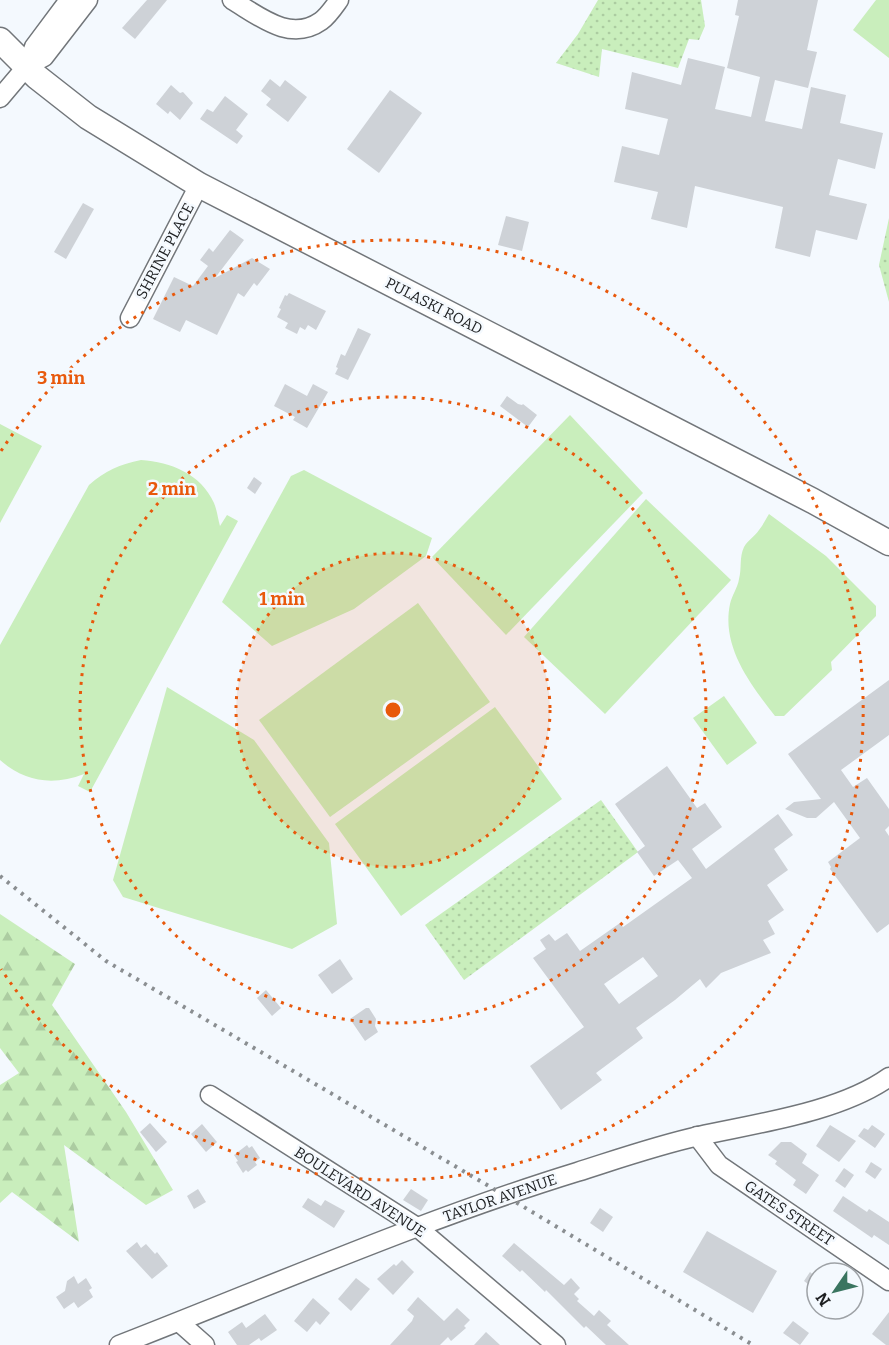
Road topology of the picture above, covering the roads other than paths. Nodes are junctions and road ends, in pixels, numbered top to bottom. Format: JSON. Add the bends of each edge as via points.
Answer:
{"nodes":[{"id":1,"x":69,"y":0,"type":"edge"},
{"id":2,"x":88,"y":0,"type":"edge"},
{"id":3,"x":232,"y":0,"type":"edge"},
{"id":4,"x":339,"y":0,"type":"edge"},
{"id":5,"x":0,"y":40,"type":"edge"},
{"id":6,"x":27,"y":66,"type":"junction"},
{"id":7,"x":0,"y":98,"type":"edge"},
{"id":8,"x":199,"y":185,"type":"junction"},
{"id":9,"x":130,"y":318,"type":"dead end"},
{"id":10,"x":889,"y":543,"type":"edge"},
{"id":11,"x":889,"y":1077,"type":"edge"},
{"id":12,"x":873,"y":1088,"type":"junction"},
{"id":13,"x":210,"y":1095,"type":"dead end"},
{"id":14,"x":889,"y":1099,"type":"edge"},
{"id":15,"x":697,"y":1136,"type":"junction"},
{"id":16,"x":417,"y":1227,"type":"junction"},
{"id":17,"x":889,"y":1281,"type":"edge"},
{"id":18,"x":179,"y":1322,"type":"junction"},
{"id":19,"x":119,"y":1345,"type":"edge"},
{"id":20,"x":206,"y":1345,"type":"edge"},
{"id":21,"x":556,"y":1345,"type":"edge"}],
"edges":[{"from":1,"to":6,"type":"street","via":[[34,47]]},
{"from":2,"to":6,"type":"street","via":[[44,57]]},
{"from":3,"to":4,"type":"street","via":[[276,27],[304,30],[322,20]]},
{"from":5,"to":6,"type":"main road","name":"PULASKI ROAD"},
{"from":6,"to":7,"type":"street"},
{"from":6,"to":8,"type":"main road","name":"PULASKI ROAD","via":[[88,117]]},
{"from":8,"to":9,"type":"street","name":"SHRINE PLACE"},
{"from":8,"to":10,"type":"main road","name":"PULASKI ROAD"},
{"from":11,"to":12,"type":"street","name":"TAYLOR AVENUE"},
{"from":12,"to":14,"type":"street"},
{"from":12,"to":15,"type":"street","name":"TAYLOR AVENUE","via":[[840,1102]]},
{"from":13,"to":16,"type":"street","name":"BOULEVARD AVENUE"},
{"from":15,"to":16,"type":"street","name":"TAYLOR AVENUE","via":[[518,1190]]},
{"from":15,"to":17,"type":"street","name":"GATES STREET","via":[[719,1165]]},
{"from":16,"to":18,"type":"street","name":"TAYLOR AVENUE"},
{"from":16,"to":21,"type":"street","name":"BOULEVARD AVENUE"},
{"from":18,"to":19,"type":"street","name":"TAYLOR AVENUE"},
{"from":18,"to":20,"type":"street"}]}
